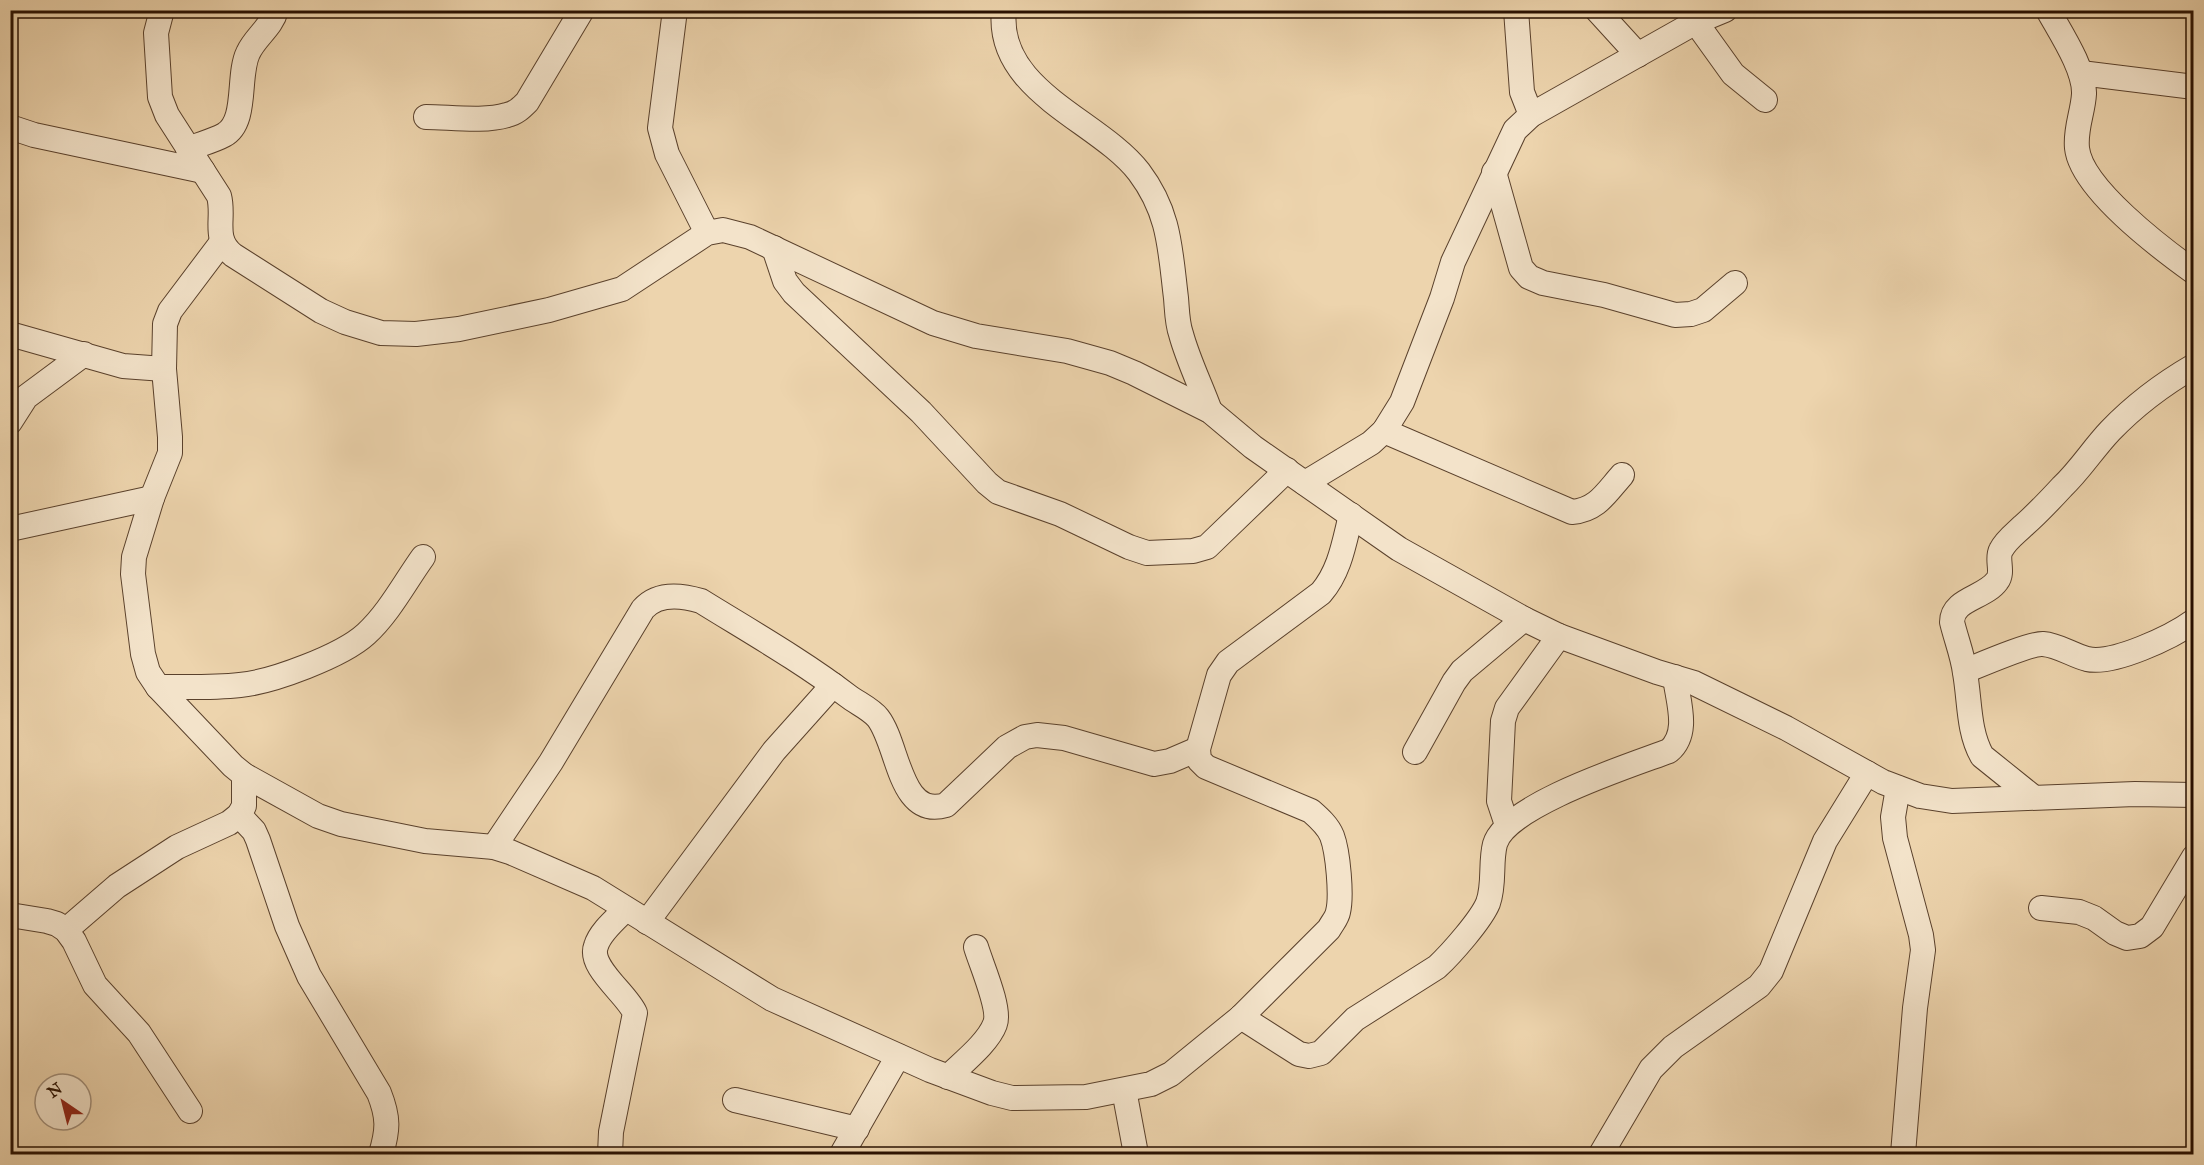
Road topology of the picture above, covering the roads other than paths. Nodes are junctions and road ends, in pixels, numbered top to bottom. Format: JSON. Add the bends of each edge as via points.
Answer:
{"nodes":[{"id":1,"x":162,"y":10,"type":"edge"},
{"id":2,"x":276,"y":10,"type":"edge"},
{"id":3,"x":582,"y":10,"type":"edge"},
{"id":4,"x":675,"y":10,"type":"edge"},
{"id":5,"x":1004,"y":10,"type":"edge"},
{"id":6,"x":1516,"y":10,"type":"edge"},
{"id":7,"x":1597,"y":10,"type":"edge"},
{"id":8,"x":1725,"y":10,"type":"edge"},
{"id":9,"x":2048,"y":10,"type":"edge"},
{"id":10,"x":1692,"y":16,"type":"edge"},
{"id":11,"x":1638,"y":54,"type":"junction"},
{"id":12,"x":2081,"y":73,"type":"junction"},
{"id":13,"x":2193,"y":87,"type":"edge"},
{"id":14,"x":1765,"y":100,"type":"dead end"},
{"id":15,"x":1531,"y":115,"type":"junction"},
{"id":16,"x":426,"y":117,"type":"dead end"},
{"id":17,"x":10,"y":127,"type":"edge"},
{"id":18,"x":189,"y":149,"type":"junction"},
{"id":19,"x":203,"y":171,"type":"junction"},
{"id":20,"x":1494,"y":172,"type":"junction"},
{"id":21,"x":706,"y":233,"type":"junction"},
{"id":22,"x":222,"y":242,"type":"junction"},
{"id":23,"x":774,"y":248,"type":"junction"},
{"id":24,"x":2193,"y":272,"type":"edge"},
{"id":25,"x":1735,"y":283,"type":"dead end"},
{"id":26,"x":10,"y":334,"type":"edge"},
{"id":27,"x":84,"y":354,"type":"junction"},
{"id":28,"x":2193,"y":366,"type":"edge"},
{"id":29,"x":164,"y":369,"type":"junction"},
{"id":30,"x":1210,"y":411,"type":"junction"},
{"id":31,"x":10,"y":422,"type":"edge"},
{"id":32,"x":1384,"y":430,"type":"junction"},
{"id":33,"x":1622,"y":475,"type":"dead end"},
{"id":34,"x":1296,"y":477,"type":"junction"},
{"id":35,"x":152,"y":498,"type":"junction"},
{"id":36,"x":1351,"y":515,"type":"junction"},
{"id":37,"x":10,"y":529,"type":"edge"},
{"id":38,"x":423,"y":557,"type":"dead end"},
{"id":39,"x":1524,"y":619,"type":"junction"},
{"id":40,"x":2193,"y":621,"type":"edge"},
{"id":41,"x":1559,"y":636,"type":"junction"},
{"id":42,"x":1965,"y":670,"type":"junction"},
{"id":43,"x":1675,"y":677,"type":"junction"},
{"id":44,"x":833,"y":685,"type":"junction"},
{"id":45,"x":158,"y":687,"type":"junction"},
{"id":46,"x":1198,"y":749,"type":"junction"},
{"id":47,"x":1415,"y":752,"type":"dead end"},
{"id":48,"x":1867,"y":773,"type":"junction"},
{"id":49,"x":244,"y":775,"type":"junction"},
{"id":50,"x":1898,"y":788,"type":"junction"},
{"id":51,"x":2193,"y":795,"type":"edge"},
{"id":52,"x":2033,"y":797,"type":"junction"},
{"id":53,"x":240,"y":816,"type":"junction"},
{"id":54,"x":1507,"y":825,"type":"junction"},
{"id":55,"x":494,"y":847,"type":"junction"},
{"id":56,"x":2193,"y":857,"type":"edge"},
{"id":57,"x":2041,"y":908,"type":"dead end"},
{"id":58,"x":626,"y":909,"type":"junction"},
{"id":59,"x":10,"y":915,"type":"edge"},
{"id":60,"x":647,"y":922,"type":"junction"},
{"id":61,"x":66,"y":930,"type":"junction"},
{"id":62,"x":976,"y":947,"type":"dead end"},
{"id":63,"x":1241,"y":1017,"type":"junction"},
{"id":64,"x":898,"y":1056,"type":"junction"},
{"id":65,"x":948,"y":1077,"type":"junction"},
{"id":66,"x":1124,"y":1090,"type":"junction"},
{"id":67,"x":735,"y":1100,"type":"dead end"},
{"id":68,"x":190,"y":1111,"type":"dead end"},
{"id":69,"x":857,"y":1129,"type":"junction"},
{"id":70,"x":381,"y":1155,"type":"edge"},
{"id":71,"x":610,"y":1155,"type":"edge"},
{"id":72,"x":842,"y":1155,"type":"edge"},
{"id":73,"x":1136,"y":1155,"type":"edge"},
{"id":74,"x":1600,"y":1155,"type":"edge"},
{"id":75,"x":1903,"y":1155,"type":"edge"}],
"edges":[{"from":1,"to":18,"type":"street","via":[[156,33],[160,97],[166,115]]},
{"from":2,"to":18,"type":"street","via":[[244,62],[233,127],[225,135]]},
{"from":3,"to":16,"type":"street","via":[[527,102],[518,110],[492,118]]},
{"from":4,"to":21,"type":"street","via":[[660,128],[667,154]]},
{"from":5,"to":30,"type":"street","via":[[1009,46],[1021,70],[1042,94],[1122,153],[1151,190],[1164,217],[1180,333]]},
{"from":6,"to":15,"type":"street","via":[[1522,92]]},
{"from":7,"to":11,"type":"street"},
{"from":8,"to":10,"type":"street"},
{"from":9,"to":12,"type":"street"},
{"from":10,"to":11,"type":"street"},
{"from":10,"to":14,"type":"street","via":[[1733,74]]},
{"from":11,"to":15,"type":"street"},
{"from":12,"to":13,"type":"street"},
{"from":12,"to":24,"type":"street","via":[[2084,92],[2076,149],[2082,163],[2132,225]]},
{"from":15,"to":20,"type":"street","via":[[1515,130]]},
{"from":17,"to":19,"type":"street"},
{"from":18,"to":19,"type":"street"},
{"from":19,"to":22,"type":"street","via":[[222,206]]},
{"from":20,"to":25,"type":"street","via":[[1521,268],[1529,277],[1675,315],[1703,310]]},
{"from":20,"to":32,"type":"street","via":[[1453,262],[1402,402]]},
{"from":21,"to":22,"type":"street","via":[[622,289],[549,310],[416,334],[381,333],[337,319],[233,255]]},
{"from":21,"to":23,"type":"street","via":[[723,230]]},
{"from":22,"to":29,"type":"street","via":[[170,311],[165,324]]},
{"from":23,"to":30,"type":"street","via":[[933,323],[976,336],[1066,351],[1110,363]]},
{"from":23,"to":34,"type":"street","via":[[785,281],[794,293],[921,412],[998,492],[1060,514],[1146,553],[1193,551],[1207,547]]},
{"from":26,"to":27,"type":"street"},
{"from":27,"to":29,"type":"street","via":[[123,366]]},
{"from":27,"to":31,"type":"street","via":[[27,397]]},
{"from":28,"to":42,"type":"street","via":[[2130,411],[2109,432],[2064,486],[2001,550],[1997,581],[1952,614]]},
{"from":29,"to":35,"type":"street","via":[[170,453]]},
{"from":30,"to":34,"type":"street"},
{"from":32,"to":33,"type":"street","via":[[1572,512],[1586,511],[1597,503]]},
{"from":32,"to":34,"type":"street","via":[[1357,453]]},
{"from":34,"to":36,"type":"street"},
{"from":35,"to":37,"type":"street"},
{"from":35,"to":45,"type":"street","via":[[134,557],[133,574],[143,654]]},
{"from":36,"to":39,"type":"street","via":[[1399,549]]},
{"from":36,"to":46,"type":"street","via":[[1332,580],[1321,593],[1228,662],[1219,675]]},
{"from":38,"to":45,"type":"street","via":[[365,636],[322,660],[255,683]]},
{"from":39,"to":41,"type":"street"},
{"from":39,"to":47,"type":"street","via":[[1462,671]]},
{"from":40,"to":42,"type":"street","via":[[2130,653],[2101,660],[2042,644]]},
{"from":41,"to":43,"type":"street"},
{"from":41,"to":54,"type":"street","via":[[1507,708],[1503,721],[1499,801]]},
{"from":42,"to":52,"type":"street","via":[[1977,747],[1982,756]]},
{"from":43,"to":48,"type":"street","via":[[1747,709]]},
{"from":43,"to":54,"type":"street","via":[[1682,727],[1669,751],[1590,780]]},
{"from":44,"to":46,"type":"street","via":[[876,715],[885,727],[908,790],[921,804],[934,808],[946,805],[1007,747],[1024,737],[1064,738],[1154,764]]},
{"from":44,"to":55,"type":"street","via":[[701,601],[684,596],[650,601]]},
{"from":44,"to":60,"type":"street","via":[[774,751]]},
{"from":45,"to":49,"type":"street"},
{"from":46,"to":63,"type":"street","via":[[1199,760],[1206,767],[1311,811],[1333,837],[1338,914],[1329,929]]},
{"from":48,"to":50,"type":"street"},
{"from":48,"to":74,"type":"street","via":[[1825,841],[1771,971],[1759,986],[1661,1058]]},
{"from":49,"to":53,"type":"street","via":[[244,806]]},
{"from":49,"to":55,"type":"street","via":[[318,816],[341,824],[425,841]]},
{"from":50,"to":52,"type":"street","via":[[1952,801]]},
{"from":50,"to":75,"type":"street","via":[[1893,817],[1895,838],[1923,950]]},
{"from":51,"to":52,"type":"street"},
{"from":53,"to":61,"type":"street","via":[[177,846],[117,886]]},
{"from":53,"to":70,"type":"street","via":[[258,840],[287,926],[309,976],[379,1093],[386,1110],[387,1130]]},
{"from":54,"to":63,"type":"street","via":[[1495,843],[1488,903],[1448,957],[1424,978],[1355,1019],[1321,1053],[1299,1054]]},
{"from":55,"to":58,"type":"street","via":[[580,882]]},
{"from":56,"to":57,"type":"street","via":[[2152,927],[2140,936],[2127,938],[2079,912]]},
{"from":58,"to":60,"type":"street"},
{"from":58,"to":71,"type":"street","via":[[603,934],[594,955],[635,1013],[610,1132]]},
{"from":59,"to":61,"type":"street","via":[[47,921]]},
{"from":60,"to":64,"type":"street","via":[[754,990]]},
{"from":61,"to":68,"type":"street","via":[[94,985],[140,1033]]},
{"from":62,"to":65,"type":"street","via":[[996,1010],[996,1022],[990,1035]]},
{"from":63,"to":66,"type":"street","via":[[1171,1074],[1151,1084]]},
{"from":64,"to":65,"type":"street"},
{"from":64,"to":69,"type":"street"},
{"from":65,"to":66,"type":"street","via":[[1012,1098],[1086,1097]]},
{"from":66,"to":73,"type":"street"},
{"from":67,"to":69,"type":"street"},
{"from":69,"to":72,"type":"street"}]}
